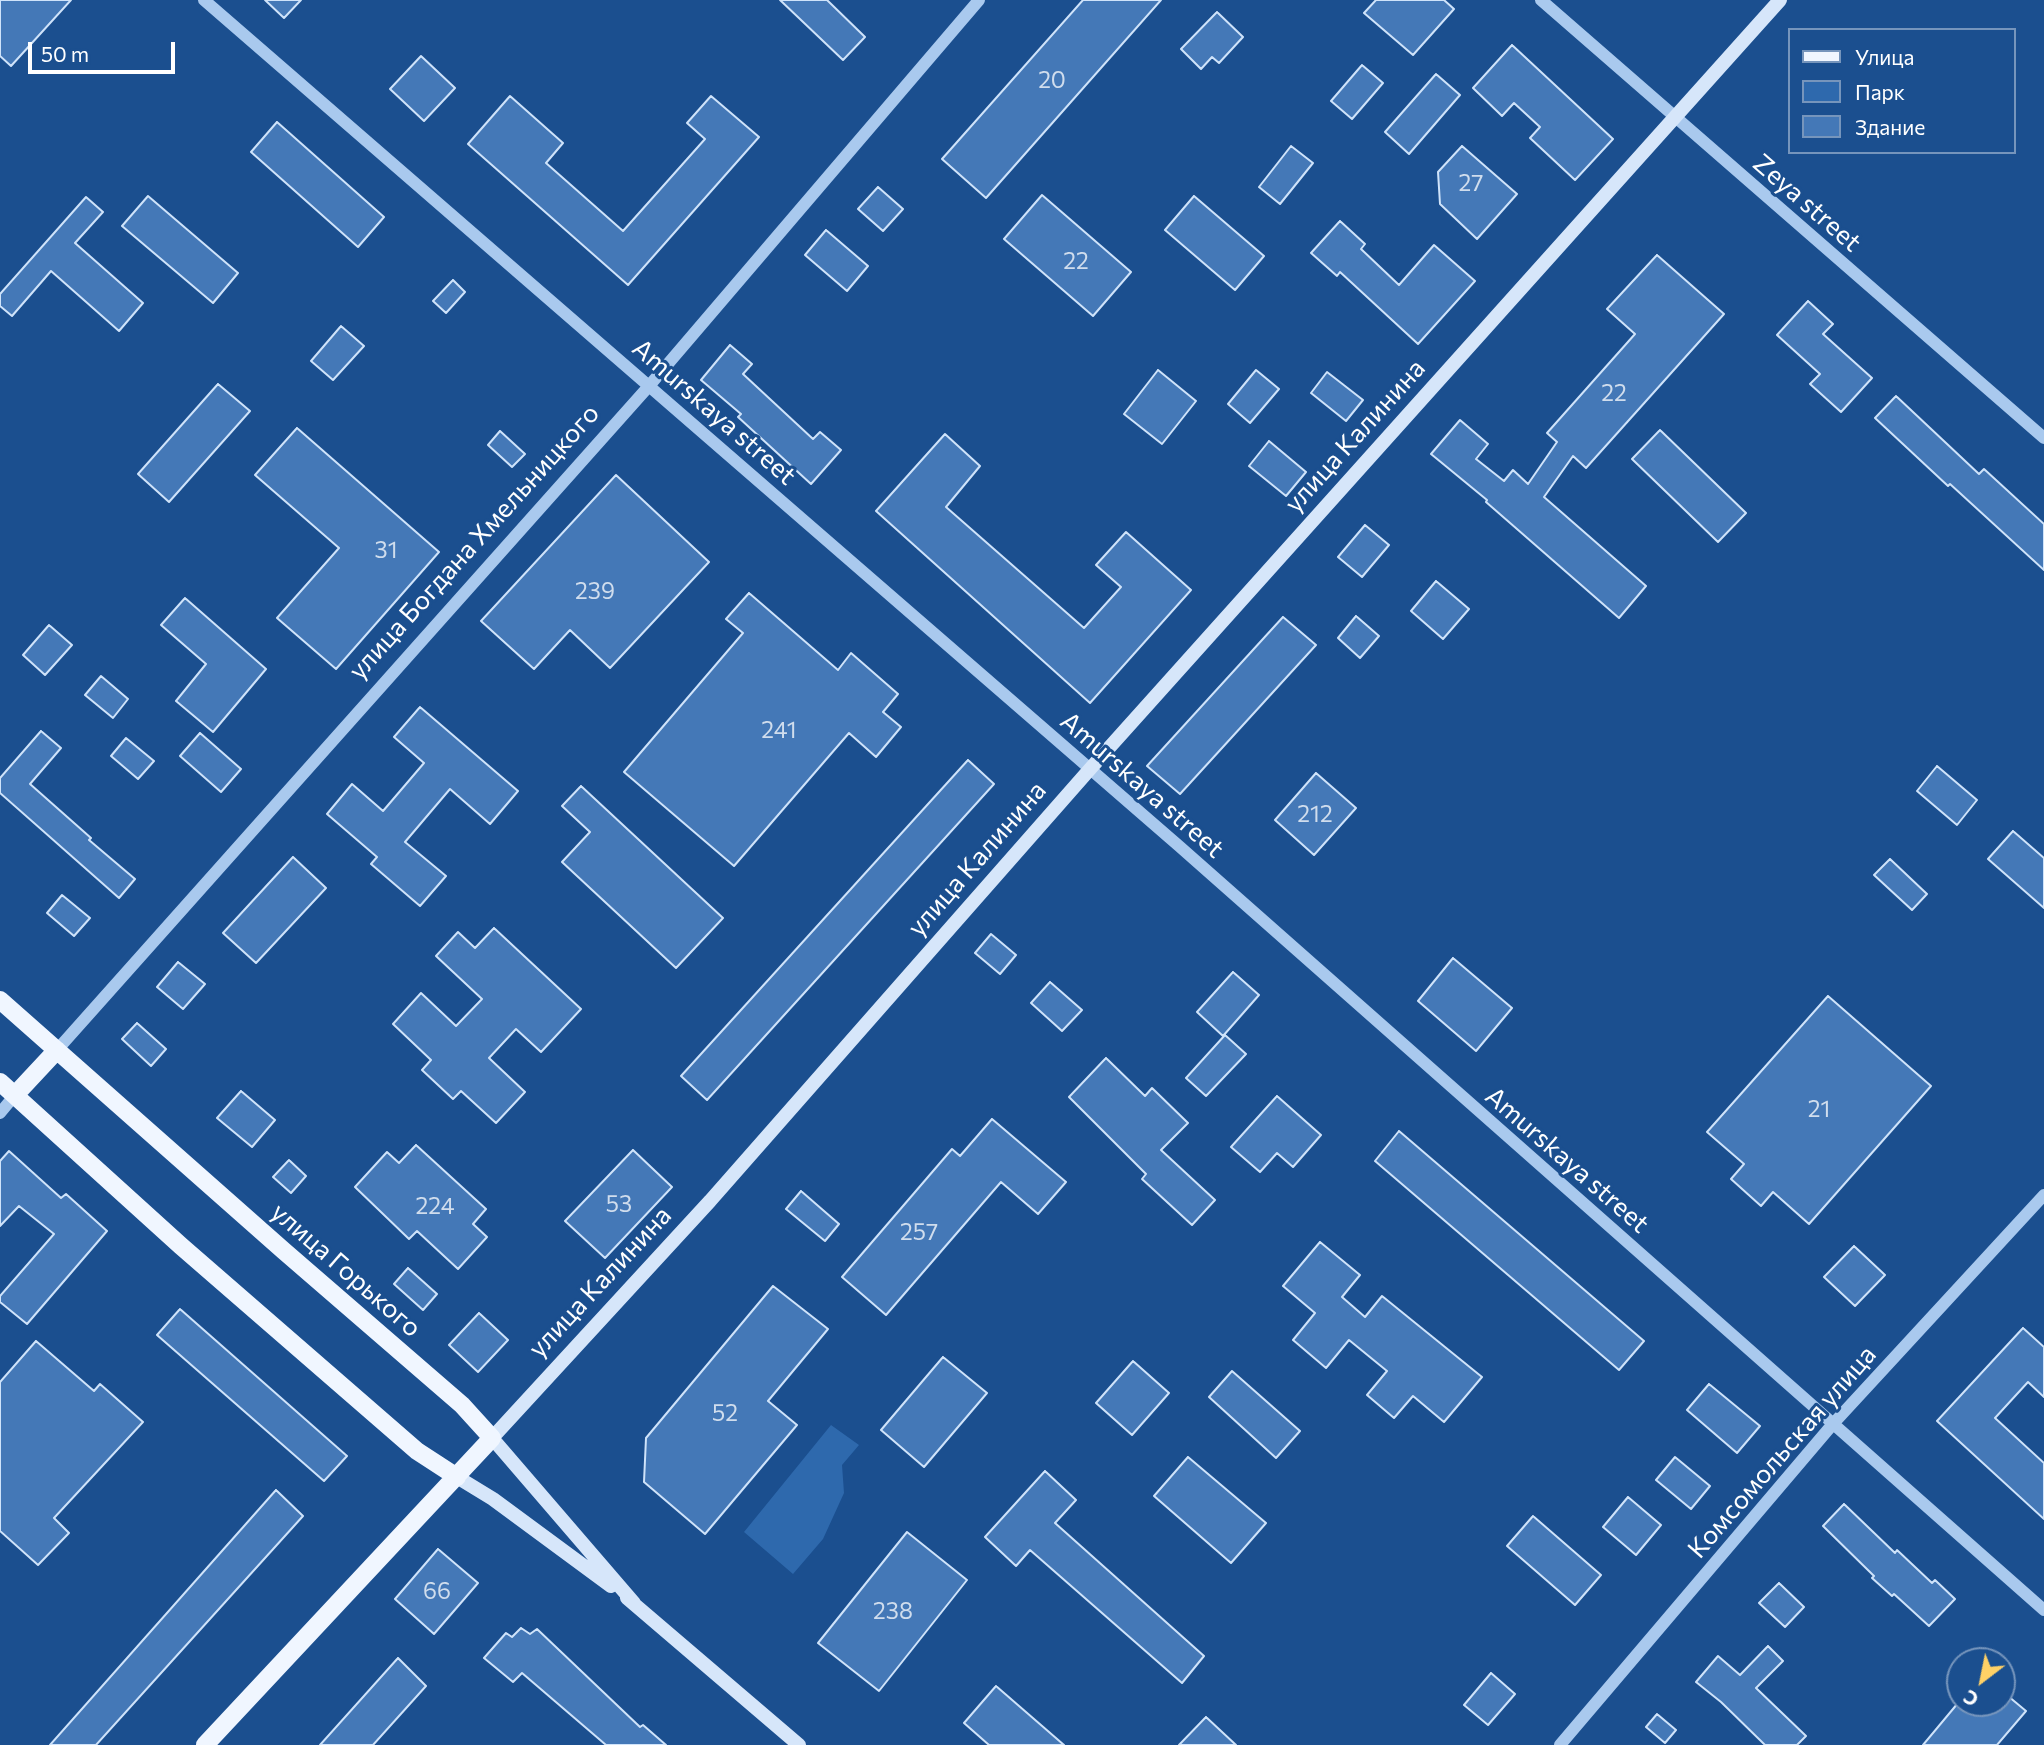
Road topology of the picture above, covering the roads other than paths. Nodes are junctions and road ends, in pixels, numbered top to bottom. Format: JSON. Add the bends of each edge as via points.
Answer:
{"nodes":[{"id":1,"x":204,"y":0,"type":"edge"},
{"id":2,"x":979,"y":0,"type":"edge"},
{"id":3,"x":1541,"y":0,"type":"edge"},
{"id":4,"x":1780,"y":0,"type":"edge"},
{"id":5,"x":1675,"y":118,"type":"junction"},
{"id":6,"x":649,"y":386,"type":"junction"},
{"id":7,"x":2044,"y":438,"type":"edge"},
{"id":8,"x":1090,"y":769,"type":"junction"},
{"id":9,"x":0,"y":1000,"type":"edge"},
{"id":10,"x":57,"y":1050,"type":"junction"},
{"id":11,"x":0,"y":1082,"type":"edge"},
{"id":12,"x":15,"y":1095,"type":"junction"},
{"id":13,"x":0,"y":1113,"type":"edge"},
{"id":14,"x":2044,"y":1195,"type":"edge"},
{"id":15,"x":1832,"y":1425,"type":"junction"},
{"id":16,"x":492,"y":1438,"type":"junction"},
{"id":17,"x":457,"y":1477,"type":"junction"},
{"id":18,"x":634,"y":1603,"type":"junction"},
{"id":19,"x":2044,"y":1610,"type":"edge"},
{"id":20,"x":205,"y":1745,"type":"edge"},
{"id":21,"x":799,"y":1745,"type":"edge"},
{"id":22,"x":1560,"y":1745,"type":"edge"}],
"edges":[{"from":1,"to":6,"type":"street","name":"Amurskaya street"},
{"from":2,"to":6,"type":"street","name":"улица Богдана Хмельницкого"},
{"from":3,"to":5,"type":"street","name":"Zeya street"},
{"from":4,"to":5,"type":"main road","name":"улица Калинина"},
{"from":5,"to":7,"type":"street","name":"Zeya street"},
{"from":5,"to":8,"type":"main road","name":"улица Калинина"},
{"from":6,"to":8,"type":"street","name":"Amurskaya street"},
{"from":6,"to":10,"type":"street","name":"улица Богдана Хмельницкого"},
{"from":8,"to":15,"type":"street","name":"Amurskaya street"},
{"from":8,"to":16,"type":"main road","name":"улица Калинина","via":[[710,1201]]},
{"from":9,"to":10,"type":"main road","name":"улица Горького"},
{"from":10,"to":12,"type":"main road","name":"улица Богдана Хмельницкого"},
{"from":10,"to":16,"type":"main road","name":"улица Горького","via":[[462,1405]]},
{"from":11,"to":12,"type":"main road","name":"улица Горького"},
{"from":12,"to":13,"type":"street","name":"улица Богдана Хмельницкого"},
{"from":12,"to":17,"type":"main road","name":"улица Горького","via":[[417,1451]]},
{"from":14,"to":15,"type":"street","name":"Комсомольская улица"},
{"from":15,"to":19,"type":"street","name":"Amurskaya street"},
{"from":15,"to":22,"type":"street","name":"Комсомольская улица"},
{"from":16,"to":17,"type":"main road","name":"улица Калинина"},
{"from":16,"to":18,"type":"main road","name":"улица Горького"},
{"from":17,"to":18,"type":"main road","name":"улица Горького"},
{"from":17,"to":20,"type":"main road","name":"улица Калинина"},
{"from":18,"to":21,"type":"main road","name":"улица Горького"}]}
